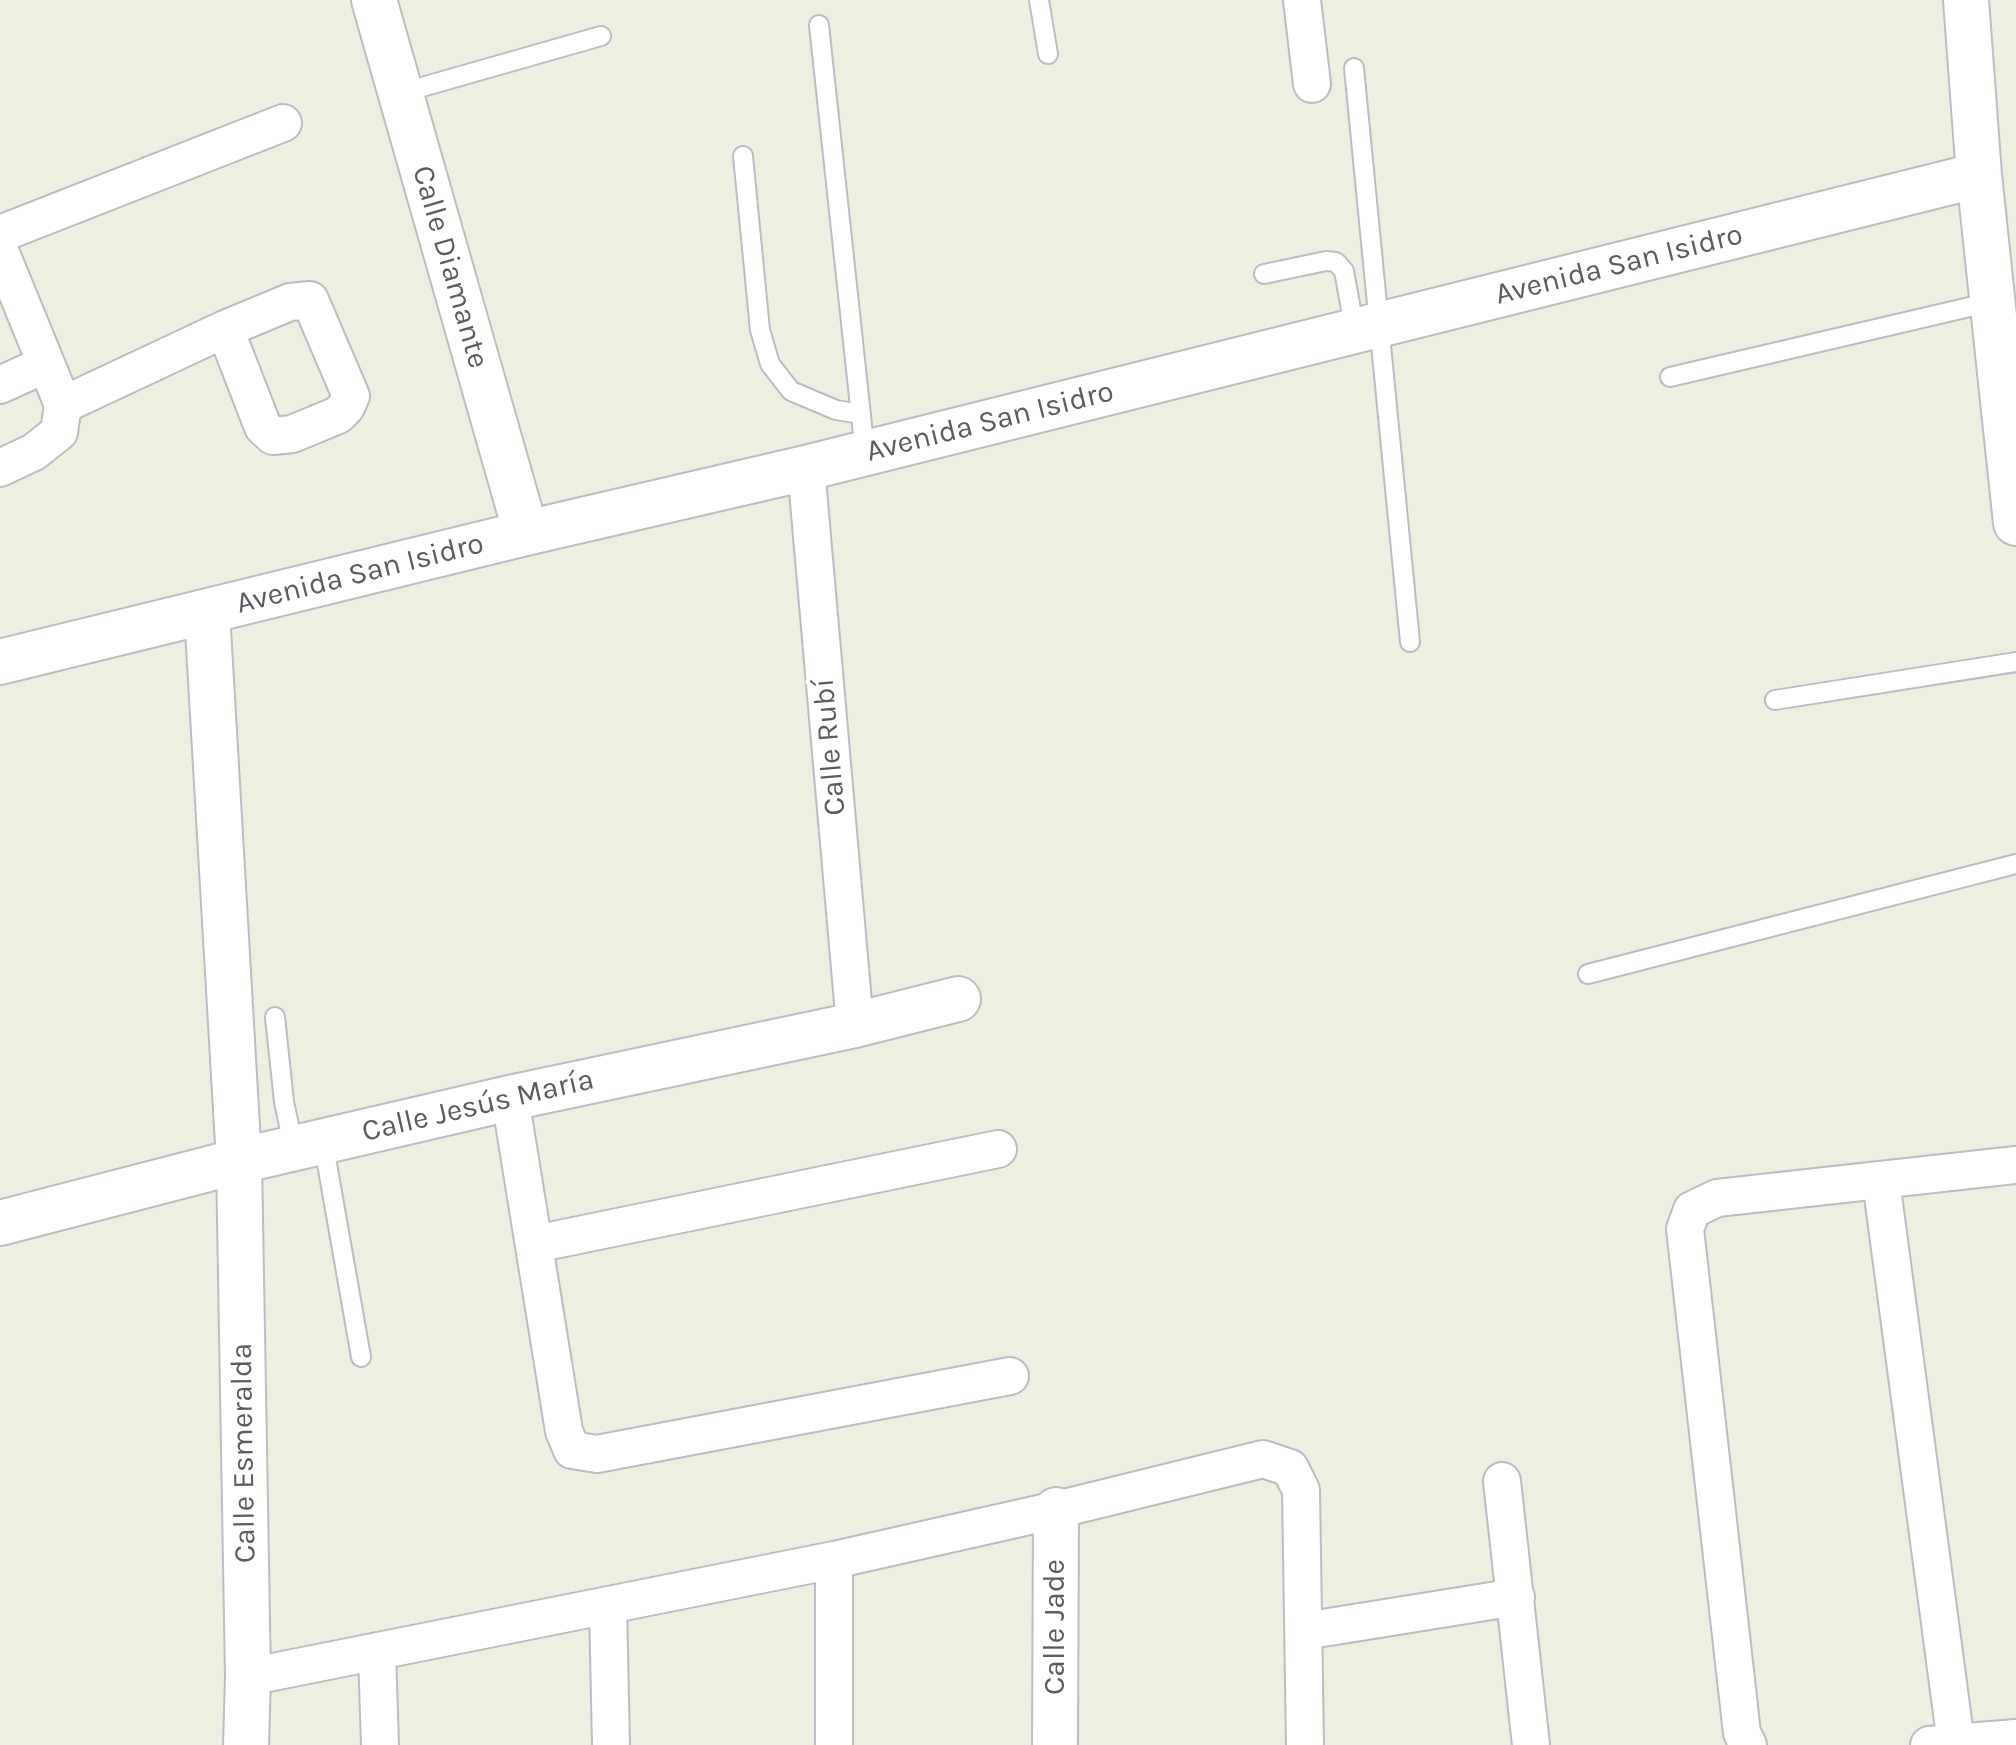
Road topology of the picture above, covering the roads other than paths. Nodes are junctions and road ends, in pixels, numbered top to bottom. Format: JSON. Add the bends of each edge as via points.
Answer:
{"nodes":[{"id":1,"x":374,"y":0,"type":"edge"},
{"id":2,"x":1039,"y":0,"type":"edge"},
{"id":3,"x":1302,"y":0,"type":"edge"},
{"id":4,"x":1966,"y":0,"type":"edge"},
{"id":5,"x":819,"y":25,"type":"dead end"},
{"id":6,"x":601,"y":36,"type":"dead end"},
{"id":7,"x":1048,"y":54,"type":"dead end"},
{"id":8,"x":1354,"y":68,"type":"dead end"},
{"id":9,"x":1312,"y":84,"type":"dead end"},
{"id":10,"x":401,"y":93,"type":"junction"},
{"id":11,"x":283,"y":123,"type":"dead end"},
{"id":12,"x":743,"y":156,"type":"dead end"},
{"id":13,"x":1979,"y":175,"type":"junction"},
{"id":14,"x":0,"y":234,"type":"edge"},
{"id":15,"x":0,"y":251,"type":"edge"},
{"id":16,"x":1264,"y":274,"type":"dead end"},
{"id":17,"x":1991,"y":302,"type":"junction"},
{"id":18,"x":1366,"y":328,"type":"junction"},
{"id":19,"x":225,"y":329,"type":"dead end"},
{"id":20,"x":2006,"y":346,"type":"edge"},
{"id":21,"x":46,"y":364,"type":"junction"},
{"id":22,"x":1670,"y":377,"type":"dead end"},
{"id":23,"x":0,"y":385,"type":"edge"},
{"id":24,"x":63,"y":405,"type":"junction"},
{"id":25,"x":2011,"y":426,"type":"edge"},
{"id":26,"x":863,"y":434,"type":"junction"},
{"id":27,"x":0,"y":468,"type":"edge"},
{"id":28,"x":806,"y":468,"type":"junction"},
{"id":29,"x":2016,"y":523,"type":"edge"},
{"id":30,"x":526,"y":533,"type":"junction"},
{"id":31,"x":207,"y":612,"type":"junction"},
{"id":32,"x":1410,"y":642,"type":"dead end"},
{"id":33,"x":0,"y":662,"type":"edge"},
{"id":34,"x":2016,"y":662,"type":"edge"},
{"id":35,"x":1775,"y":700,"type":"dead end"},
{"id":36,"x":2016,"y":864,"type":"edge"},
{"id":37,"x":1588,"y":974,"type":"dead end"},
{"id":38,"x":958,"y":999,"type":"dead end"},
{"id":39,"x":275,"y":1017,"type":"dead end"},
{"id":40,"x":855,"y":1025,"type":"junction"},
{"id":41,"x":510,"y":1098,"type":"junction"},
{"id":42,"x":308,"y":1145,"type":"junction"},
{"id":43,"x":998,"y":1149,"type":"dead end"},
{"id":44,"x":239,"y":1161,"type":"junction"},
{"id":45,"x":2016,"y":1165,"type":"edge"},
{"id":46,"x":1881,"y":1181,"type":"junction"},
{"id":47,"x":0,"y":1223,"type":"edge"},
{"id":48,"x":535,"y":1244,"type":"junction"},
{"id":49,"x":361,"y":1357,"type":"dead end"},
{"id":50,"x":1010,"y":1376,"type":"dead end"},
{"id":51,"x":1502,"y":1481,"type":"dead end"},
{"id":52,"x":1056,"y":1510,"type":"junction"},
{"id":53,"x":834,"y":1560,"type":"junction"},
{"id":54,"x":1516,"y":1597,"type":"junction"},
{"id":55,"x":608,"y":1605,"type":"junction"},
{"id":56,"x":1304,"y":1631,"type":"junction"},
{"id":57,"x":377,"y":1651,"type":"junction"},
{"id":58,"x":248,"y":1677,"type":"junction"},
{"id":59,"x":2016,"y":1738,"type":"edge"},
{"id":60,"x":1943,"y":1744,"type":"edge"},
{"id":61,"x":246,"y":1745,"type":"edge"},
{"id":62,"x":380,"y":1745,"type":"edge"},
{"id":63,"x":611,"y":1745,"type":"edge"},
{"id":64,"x":834,"y":1745,"type":"edge"},
{"id":65,"x":1055,"y":1745,"type":"edge"},
{"id":66,"x":1305,"y":1745,"type":"edge"},
{"id":67,"x":1531,"y":1745,"type":"edge"},
{"id":68,"x":1748,"y":1745,"type":"edge"}],
"edges":[{"from":1,"to":10,"type":"street","name":"Calle Diamante"},
{"from":2,"to":7,"type":"lane"},
{"from":3,"to":9,"type":"street"},
{"from":4,"to":13,"type":"street"},
{"from":5,"to":26,"type":"lane"},
{"from":6,"to":10,"type":"lane"},
{"from":8,"to":18,"type":"lane"},
{"from":10,"to":30,"type":"street","name":"Calle Diamante"},
{"from":11,"to":14,"type":"street"},
{"from":12,"to":26,"type":"lane","via":[[760,330],[770,364],[791,391],[836,410]]},
{"from":13,"to":17,"type":"street"},
{"from":13,"to":18,"type":"street","name":"Avenida San Isidro"},
{"from":15,"to":21,"type":"street"},
{"from":16,"to":18,"type":"lane","via":[[1336,262]]},
{"from":17,"to":20,"type":"street"},
{"from":17,"to":22,"type":"lane"},
{"from":18,"to":26,"type":"street","name":"Avenida San Isidro"},
{"from":18,"to":32,"type":"lane"},
{"from":19,"to":24,"type":"street"},
{"from":20,"to":25,"type":"street"},
{"from":21,"to":23,"type":"street"},
{"from":21,"to":24,"type":"street"},
{"from":24,"to":27,"type":"street","via":[[59,432],[34,452]]},
{"from":25,"to":29,"type":"street"},
{"from":26,"to":28,"type":"street","name":"Avenida San Isidro"},
{"from":28,"to":30,"type":"street","name":"Avenida San Isidro"},
{"from":28,"to":40,"type":"street","name":"Calle Rubí"},
{"from":30,"to":31,"type":"street","name":"Avenida San Isidro"},
{"from":31,"to":33,"type":"street","name":"Avenida San Isidro"},
{"from":31,"to":44,"type":"street","name":"Calle Esmeralda"},
{"from":34,"to":35,"type":"lane"},
{"from":36,"to":37,"type":"lane"},
{"from":38,"to":40,"type":"street","name":"Calle Jesús María"},
{"from":39,"to":42,"type":"lane","via":[[284,1102]]},
{"from":40,"to":41,"type":"street","name":"Calle Jesús María"},
{"from":41,"to":42,"type":"street","name":"Calle Jesús María"},
{"from":41,"to":48,"type":"street"},
{"from":42,"to":44,"type":"street","name":"Calle Jesús María"},
{"from":42,"to":49,"type":"lane"},
{"from":43,"to":48,"type":"street"},
{"from":44,"to":47,"type":"street","name":"Calle Jesús María"},
{"from":44,"to":58,"type":"street","name":"Calle Esmeralda"},
{"from":45,"to":46,"type":"street"},
{"from":46,"to":60,"type":"street"},
{"from":46,"to":68,"type":"street","via":[[1717,1198],[1692,1210],[1685,1229],[1742,1733]]},
{"from":48,"to":50,"type":"street","via":[[564,1431],[572,1450],[597,1454]]},
{"from":51,"to":54,"type":"street"},
{"from":52,"to":53,"type":"street"},
{"from":52,"to":56,"type":"street","via":[[1263,1459],[1290,1468],[1301,1490]]},
{"from":52,"to":65,"type":"street","name":"Calle Jade"},
{"from":53,"to":55,"type":"street"},
{"from":53,"to":64,"type":"street"},
{"from":54,"to":56,"type":"street"},
{"from":54,"to":67,"type":"street"},
{"from":55,"to":57,"type":"street"},
{"from":55,"to":63,"type":"street"},
{"from":56,"to":66,"type":"street"},
{"from":57,"to":58,"type":"street"},
{"from":57,"to":62,"type":"street"},
{"from":58,"to":61,"type":"street","name":"Calle Esmeralda"},
{"from":59,"to":60,"type":"street"}]}
